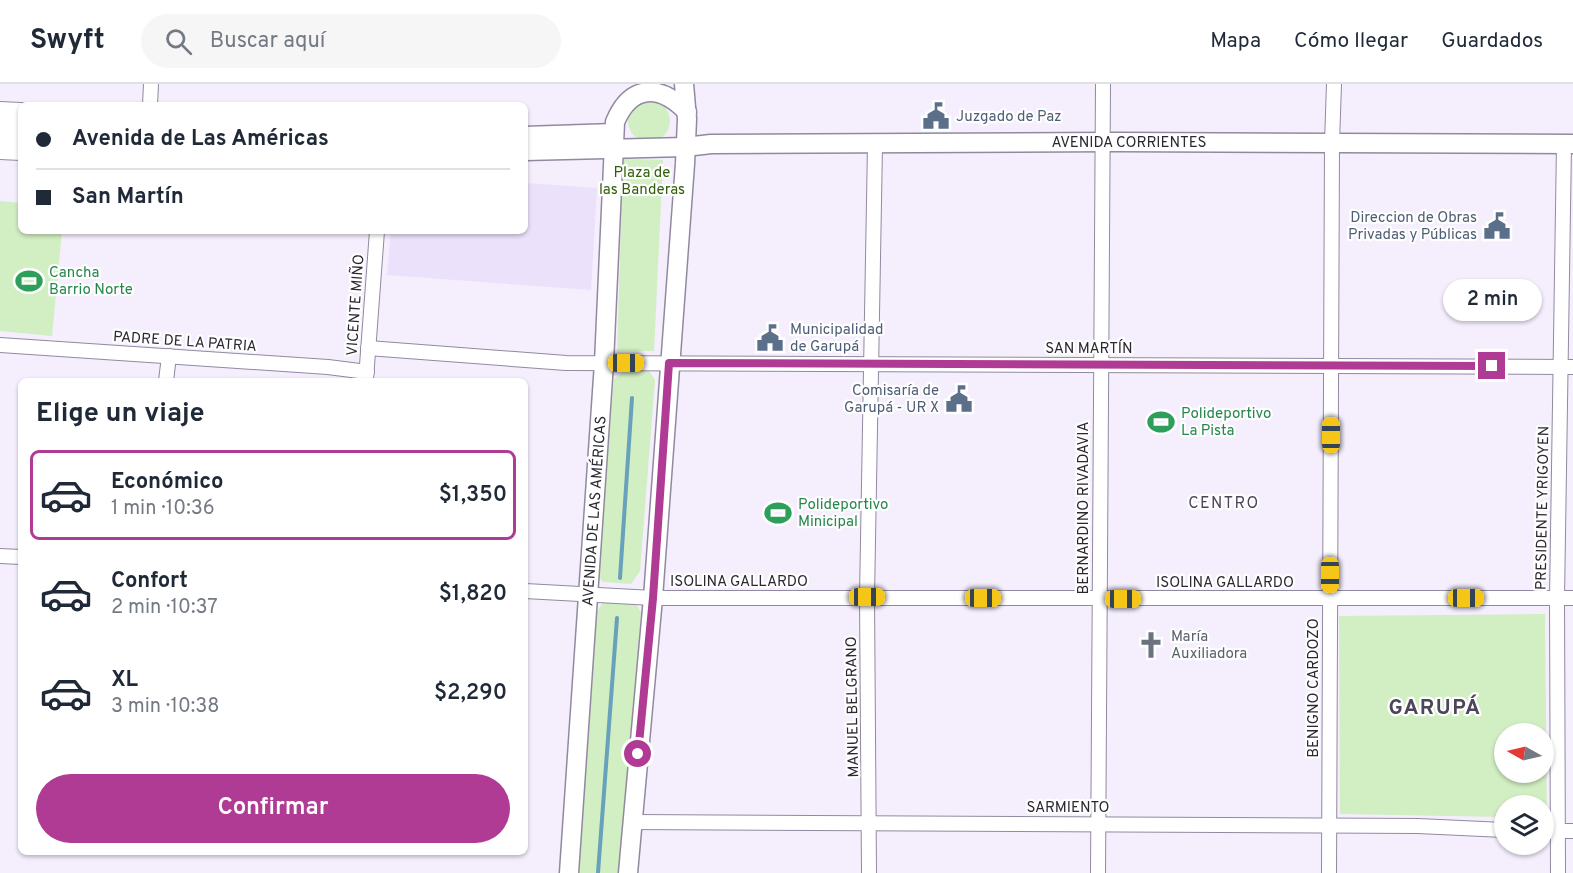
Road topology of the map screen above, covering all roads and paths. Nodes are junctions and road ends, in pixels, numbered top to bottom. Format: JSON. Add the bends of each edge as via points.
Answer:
{"nodes":[{"id":1,"x":151,"y":84,"type":"edge"},
{"id":2,"x":628,"y":84,"type":"edge"},
{"id":3,"x":684,"y":84,"type":"edge"},
{"id":4,"x":1103,"y":84,"type":"edge"},
{"id":5,"x":1334,"y":84,"type":"edge"},
{"id":6,"x":150,"y":102,"type":"edge"},
{"id":7,"x":621,"y":107,"type":"junction"},
{"id":8,"x":0,"y":109,"type":"edge"},
{"id":9,"x":18,"y":110,"type":"edge"},
{"id":10,"x":687,"y":112,"type":"junction"},
{"id":11,"x":0,"y":123,"type":"edge"},
{"id":12,"x":18,"y":124,"type":"edge"},
{"id":13,"x":528,"y":136,"type":"edge"},
{"id":14,"x":0,"y":138,"type":"edge"},
{"id":15,"x":18,"y":139,"type":"edge"},
{"id":16,"x":615,"y":141,"type":"junction"},
{"id":17,"x":1101,"y":142,"type":"junction"},
{"id":18,"x":1332,"y":143,"type":"junction"},
{"id":19,"x":1568,"y":144,"type":"edge"},
{"id":20,"x":875,"y":145,"type":"junction"},
{"id":21,"x":685,"y":147,"type":"junction"},
{"id":22,"x":528,"y":151,"type":"edge"},
{"id":23,"x":0,"y":152,"type":"edge"},
{"id":24,"x":18,"y":153,"type":"edge"},
{"id":25,"x":377,"y":234,"type":"edge"},
{"id":26,"x":0,"y":345,"type":"edge"},
{"id":27,"x":368,"y":348,"type":"junction"},
{"id":28,"x":168,"y":356,"type":"junction"},
{"id":29,"x":604,"y":363,"type":"junction"},
{"id":30,"x":669,"y":363,"type":"junction"},
{"id":31,"x":871,"y":364,"type":"junction"},
{"id":32,"x":1101,"y":365,"type":"junction"},
{"id":33,"x":1332,"y":366,"type":"junction"},
{"id":34,"x":1567,"y":367,"type":"edge"},
{"id":35,"x":366,"y":376,"type":"edge"},
{"id":36,"x":166,"y":378,"type":"edge"},
{"id":37,"x":0,"y":556,"type":"edge"},
{"id":38,"x":18,"y":557,"type":"edge"},
{"id":39,"x":528,"y":591,"type":"edge"},
{"id":40,"x":588,"y":595,"type":"junction"},
{"id":41,"x":867,"y":597,"type":"junction"},
{"id":42,"x":653,"y":598,"type":"junction"},
{"id":43,"x":1330,"y":598,"type":"junction"},
{"id":44,"x":1573,"y":598,"type":"edge"},
{"id":45,"x":1100,"y":599,"type":"junction"},
{"id":46,"x":1557,"y":599,"type":"junction"},
{"id":47,"x":631,"y":822,"type":"junction"},
{"id":48,"x":870,"y":823,"type":"junction"},
{"id":49,"x":1098,"y":824,"type":"junction"},
{"id":50,"x":1329,"y":825,"type":"junction"},
{"id":51,"x":1494,"y":830,"type":"edge"},
{"id":52,"x":1554,"y":831,"type":"edge"},
{"id":53,"x":1558,"y":831,"type":"junction"},
{"id":54,"x":1573,"y":831,"type":"edge"},
{"id":55,"x":569,"y":873,"type":"edge"},
{"id":56,"x":628,"y":873,"type":"edge"},
{"id":57,"x":869,"y":873,"type":"edge"},
{"id":58,"x":1098,"y":873,"type":"edge"},
{"id":59,"x":1329,"y":873,"type":"edge"},
{"id":60,"x":1558,"y":873,"type":"edge"}],
"edges":[{"from":1,"to":6,"type":"street"},
{"from":2,"to":7,"type":"main road","name":"AVENIDA DE LAS AMÉRICAS"},
{"from":3,"to":10,"type":"main road"},
{"from":4,"to":17,"type":"street","name":"BERNARDINO RIVADAVIA"},
{"from":5,"to":18,"type":"street","name":"BENIGNO CARDOZO"},
{"from":7,"to":10,"type":"main road","via":[[638,92],[654,87],[674,96]]},
{"from":7,"to":16,"type":"main road","name":"AVENIDA DE LAS AMÉRICAS","via":[[615,122]]},
{"from":8,"to":9,"type":"street"},
{"from":10,"to":21,"type":"main road"},
{"from":11,"to":12,"type":"main road"},
{"from":13,"to":16,"type":"main road"},
{"from":14,"to":15,"type":"main road"},
{"from":16,"to":21,"type":"main road","name":"AVENIDA CORRIENTES"},
{"from":16,"to":22,"type":"main road"},
{"from":16,"to":29,"type":"main road","name":"AVENIDA DE LAS AMÉRICAS"},
{"from":17,"to":18,"type":"main road","name":"AVENIDA CORRIENTES"},
{"from":17,"to":20,"type":"main road","name":"AVENIDA CORRIENTES"},
{"from":17,"to":32,"type":"street","name":"BERNARDINO RIVADAVIA"},
{"from":18,"to":19,"type":"main road","name":"AVENIDA CORRIENTES"},
{"from":18,"to":33,"type":"street","name":"BENIGNO CARDOZO"},
{"from":19,"to":34,"type":"street","name":"PRESIDENTE YRIGOYEN"},
{"from":20,"to":21,"type":"main road","name":"AVENIDA CORRIENTES"},
{"from":20,"to":31,"type":"street","name":"MANUEL BELGRANO"},
{"from":21,"to":30,"type":"main road"},
{"from":23,"to":24,"type":"street"},
{"from":25,"to":27,"type":"street","name":"VICENTE MIÑO"},
{"from":26,"to":28,"type":"street","name":"PADRE DE LA PATRIA"},
{"from":27,"to":29,"type":"street"},
{"from":27,"to":35,"type":"street","name":"VICENTE MIÑO"},
{"from":28,"to":35,"type":"street","name":"PADRE DE LA PATRIA","via":[[328,367]]},
{"from":28,"to":36,"type":"street"},
{"from":29,"to":30,"type":"street","name":"SAN MARTÍN"},
{"from":29,"to":40,"type":"main road","name":"AVENIDA DE LAS AMÉRICAS"},
{"from":30,"to":31,"type":"street","name":"SAN MARTÍN"},
{"from":30,"to":42,"type":"main road"},
{"from":31,"to":32,"type":"street","name":"SAN MARTÍN"},
{"from":31,"to":41,"type":"street","name":"MANUEL BELGRANO"},
{"from":32,"to":33,"type":"street","name":"SAN MARTÍN"},
{"from":32,"to":45,"type":"street","name":"BERNARDINO RIVADAVIA"},
{"from":33,"to":34,"type":"street","name":"SAN MARTÍN"},
{"from":33,"to":43,"type":"street","name":"BENIGNO CARDOZO"},
{"from":34,"to":46,"type":"street","name":"PRESIDENTE YRIGOYEN"},
{"from":37,"to":38,"type":"street"},
{"from":39,"to":40,"type":"street","name":"ISOLINA GALLARDO"},
{"from":40,"to":42,"type":"street","name":"ISOLINA GALLARDO"},
{"from":40,"to":55,"type":"main road","name":"AVENIDA DE LAS AMÉRICAS"},
{"from":41,"to":42,"type":"street","name":"ISOLINA GALLARDO"},
{"from":41,"to":45,"type":"street","name":"ISOLINA GALLARDO"},
{"from":41,"to":48,"type":"street","name":"MANUEL BELGRANO"},
{"from":42,"to":47,"type":"main road"},
{"from":43,"to":45,"type":"street","name":"ISOLINA GALLARDO"},
{"from":43,"to":46,"type":"street","name":"ISOLINA GALLARDO"},
{"from":43,"to":50,"type":"street","name":"BENIGNO CARDOZO"},
{"from":44,"to":46,"type":"street","name":"ISOLINA GALLARDO"},
{"from":45,"to":49,"type":"street","name":"BERNARDINO RIVADAVIA"},
{"from":46,"to":53,"type":"street","name":"PRESIDENTE YRIGOYEN"},
{"from":47,"to":48,"type":"street","name":"SARMIENTO"},
{"from":47,"to":56,"type":"main road"},
{"from":48,"to":49,"type":"street","name":"SARMIENTO"},
{"from":48,"to":57,"type":"street","name":"MANUEL BELGRANO"},
{"from":49,"to":50,"type":"street","name":"SARMIENTO"},
{"from":49,"to":58,"type":"street","name":"BERNARDINO RIVADAVIA"},
{"from":50,"to":51,"type":"street","name":"SARMIENTO"},
{"from":50,"to":59,"type":"street","name":"BENIGNO CARDOZO"},
{"from":52,"to":53,"type":"street"},
{"from":53,"to":54,"type":"street"},
{"from":53,"to":60,"type":"street","name":"PRESIDENTE YRIGOYEN"}]}
